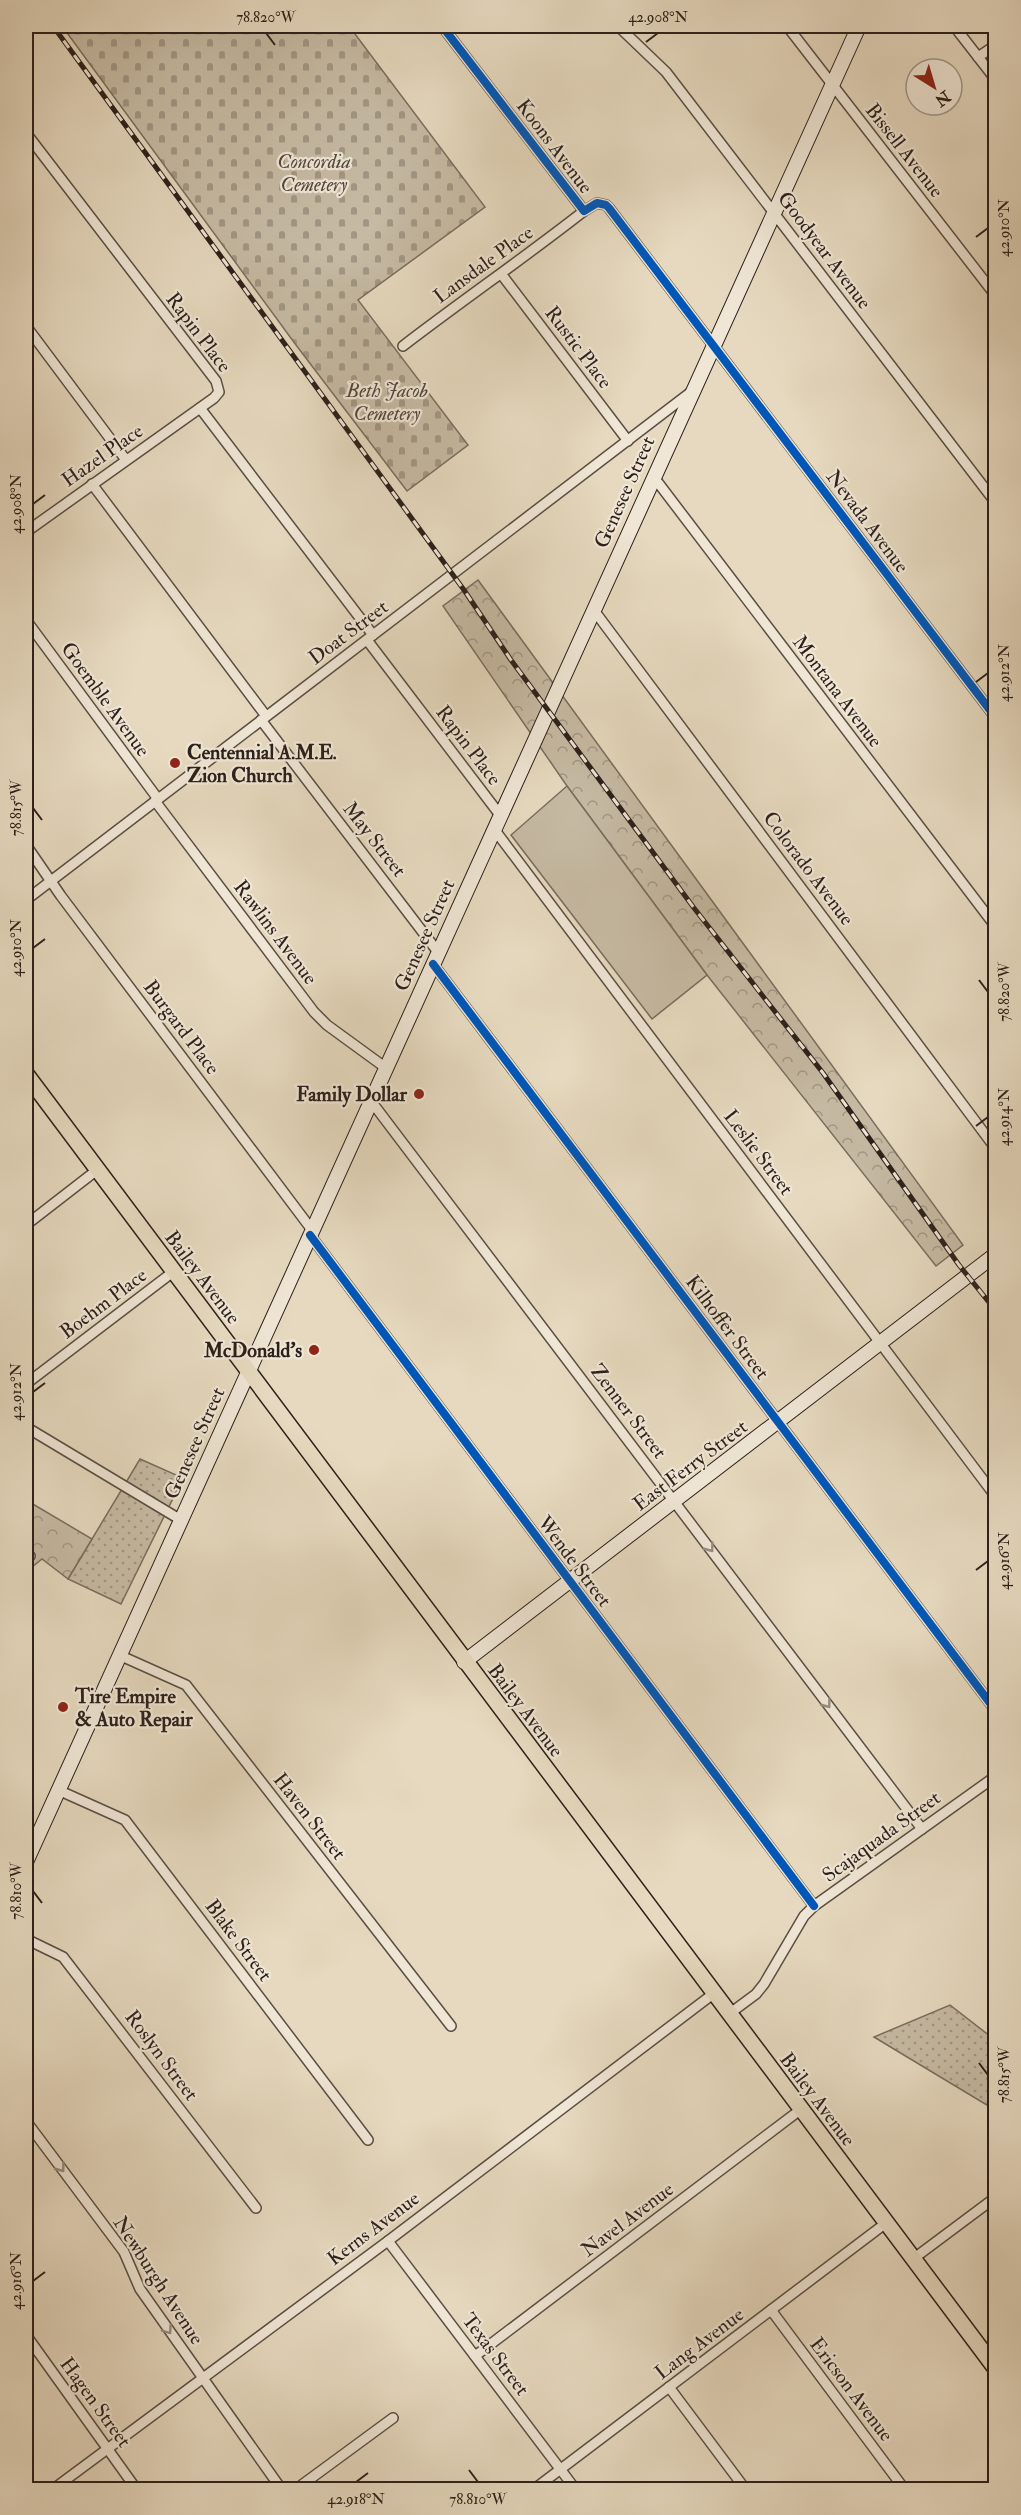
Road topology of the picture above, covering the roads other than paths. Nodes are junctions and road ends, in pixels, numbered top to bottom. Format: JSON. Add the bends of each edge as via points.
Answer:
{"nodes":[{"id":1,"x":442,"y":26,"type":"edge"},
{"id":2,"x":618,"y":26,"type":"edge"},
{"id":3,"x":787,"y":26,"type":"edge"},
{"id":4,"x":860,"y":26,"type":"edge"},
{"id":5,"x":954,"y":26,"type":"edge"},
{"id":6,"x":996,"y":45,"type":"edge"},
{"id":7,"x":978,"y":57,"type":"junction"},
{"id":8,"x":996,"y":80,"type":"edge"},
{"id":9,"x":832,"y":85,"type":"junction"},
{"id":10,"x":26,"y":133,"type":"edge"},
{"id":11,"x":584,"y":211,"type":"junction"},
{"id":12,"x":774,"y":213,"type":"junction"},
{"id":13,"x":502,"y":275,"type":"junction"},
{"id":14,"x":996,"y":296,"type":"edge"},
{"id":15,"x":26,"y":326,"type":"edge"},
{"id":16,"x":403,"y":346,"type":"dead end"},
{"id":17,"x":713,"y":346,"type":"junction"},
{"id":18,"x":692,"y":392,"type":"junction"},
{"id":19,"x":200,"y":408,"type":"junction"},
{"id":20,"x":628,"y":441,"type":"junction"},
{"id":21,"x":126,"y":460,"type":"junction"},
{"id":22,"x":653,"y":476,"type":"junction"},
{"id":23,"x":92,"y":484,"type":"junction"},
{"id":24,"x":996,"y":503,"type":"edge"},
{"id":25,"x":26,"y":531,"type":"edge"},
{"id":26,"x":593,"y":609,"type":"junction"},
{"id":27,"x":26,"y":620,"type":"edge"},
{"id":28,"x":370,"y":637,"type":"junction"},
{"id":29,"x":263,"y":718,"type":"junction"},
{"id":30,"x":996,"y":718,"type":"edge"},
{"id":31,"x":156,"y":800,"type":"junction"},
{"id":32,"x":500,"y":815,"type":"junction"},
{"id":33,"x":494,"y":830,"type":"junction"},
{"id":34,"x":26,"y":845,"type":"edge"},
{"id":35,"x":51,"y":880,"type":"junction"},
{"id":36,"x":26,"y":900,"type":"edge"},
{"id":37,"x":996,"y":927,"type":"edge"},
{"id":38,"x":436,"y":958,"type":"junction"},
{"id":39,"x":386,"y":1068,"type":"junction"},
{"id":40,"x":26,"y":1074,"type":"edge"},
{"id":41,"x":370,"y":1101,"type":"junction"},
{"id":42,"x":996,"y":1149,"type":"edge"},
{"id":43,"x":97,"y":1170,"type":"junction"},
{"id":44,"x":26,"y":1225,"type":"edge"},
{"id":45,"x":311,"y":1233,"type":"junction"},
{"id":46,"x":996,"y":1254,"type":"edge"},
{"id":47,"x":173,"y":1272,"type":"junction"},
{"id":48,"x":881,"y":1344,"type":"junction"},
{"id":49,"x":247,"y":1372,"type":"junction"},
{"id":50,"x":26,"y":1384,"type":"edge"},
{"id":51,"x":778,"y":1422,"type":"junction"},
{"id":52,"x":26,"y":1427,"type":"edge"},
{"id":53,"x":996,"y":1497,"type":"edge"},
{"id":54,"x":675,"y":1502,"type":"junction"},
{"id":55,"x":181,"y":1520,"type":"junction"},
{"id":56,"x":570,"y":1581,"type":"junction"},
{"id":57,"x":119,"y":1655,"type":"junction"},
{"id":58,"x":464,"y":1662,"type":"junction"},
{"id":59,"x":996,"y":1712,"type":"edge"},
{"id":60,"x":996,"y":1776,"type":"edge"},
{"id":61,"x":58,"y":1790,"type":"junction"},
{"id":62,"x":26,"y":1825,"type":"edge"},
{"id":63,"x":922,"y":1829,"type":"junction"},
{"id":64,"x":36,"y":1839,"type":"junction"},
{"id":65,"x":26,"y":1862,"type":"edge"},
{"id":66,"x":814,"y":1906,"type":"junction"},
{"id":67,"x":26,"y":1939,"type":"edge"},
{"id":68,"x":713,"y":1994,"type":"junction"},
{"id":69,"x":729,"y":2014,"type":"junction"},
{"id":70,"x":450,"y":2026,"type":"dead end"},
{"id":71,"x":800,"y":2110,"type":"junction"},
{"id":72,"x":26,"y":2121,"type":"edge"},
{"id":73,"x":368,"y":2140,"type":"dead end"},
{"id":74,"x":996,"y":2197,"type":"edge"},
{"id":75,"x":256,"y":2208,"type":"dead end"},
{"id":76,"x":886,"y":2223,"type":"junction"},
{"id":77,"x":387,"y":2241,"type":"junction"},
{"id":78,"x":913,"y":2259,"type":"junction"},
{"id":79,"x":771,"y":2310,"type":"junction"},
{"id":80,"x":26,"y":2335,"type":"edge"},
{"id":81,"x":475,"y":2356,"type":"junction"},
{"id":82,"x":994,"y":2365,"type":"edge"},
{"id":83,"x":202,"y":2378,"type":"junction"},
{"id":84,"x":669,"y":2387,"type":"junction"},
{"id":85,"x":393,"y":2418,"type":"dead end"},
{"id":86,"x":107,"y":2449,"type":"junction"},
{"id":87,"x":560,"y":2469,"type":"junction"},
{"id":88,"x":52,"y":2490,"type":"edge"},
{"id":89,"x":137,"y":2490,"type":"edge"},
{"id":90,"x":282,"y":2490,"type":"edge"},
{"id":91,"x":295,"y":2490,"type":"edge"},
{"id":92,"x":533,"y":2490,"type":"edge"},
{"id":93,"x":576,"y":2490,"type":"edge"},
{"id":94,"x":746,"y":2490,"type":"edge"},
{"id":95,"x":905,"y":2490,"type":"edge"}],
"edges":[{"from":1,"to":11,"type":"street","name":"Koons Avenue"},
{"from":2,"to":12,"type":"street","name":"Goodyear Avenue","via":[[664,70]]},
{"from":3,"to":9,"type":"street","name":"Bissell Avenue"},
{"from":4,"to":9,"type":"main road","name":"Genesee Street"},
{"from":5,"to":7,"type":"street"},
{"from":6,"to":7,"type":"street"},
{"from":7,"to":8,"type":"street"},
{"from":9,"to":12,"type":"main road","name":"Genesee Street"},
{"from":9,"to":14,"type":"street","name":"Bissell Avenue"},
{"from":10,"to":19,"type":"street","name":"Rapin Place","via":[[216,381],[217,395]]},
{"from":11,"to":13,"type":"street","name":"Lansdale Place"},
{"from":11,"to":17,"type":"street","name":"Koons Avenue","via":[[597,203],[606,205]]},
{"from":12,"to":17,"type":"main road","name":"Genesee Street"},
{"from":12,"to":24,"type":"street","name":"Goodyear Avenue"},
{"from":13,"to":16,"type":"street","name":"Lansdale Place","via":[[480,287]]},
{"from":13,"to":20,"type":"street","name":"Rustic Place"},
{"from":15,"to":21,"type":"street"},
{"from":17,"to":18,"type":"main road","name":"Genesee Street"},
{"from":17,"to":30,"type":"street","name":"Nevada Avenue"},
{"from":18,"to":20,"type":"street","name":"Doat Street"},
{"from":18,"to":22,"type":"main road","name":"Genesee Street"},
{"from":19,"to":21,"type":"street","name":"Hazel Place"},
{"from":19,"to":28,"type":"street","name":"Rapin Place"},
{"from":20,"to":28,"type":"street","name":"Doat Street"},
{"from":21,"to":23,"type":"street","name":"Hazel Place"},
{"from":22,"to":26,"type":"main road","name":"Genesee Street"},
{"from":22,"to":37,"type":"street","name":"Montana Avenue"},
{"from":23,"to":25,"type":"street","name":"Hazel Place"},
{"from":23,"to":29,"type":"street","name":"May Street"},
{"from":26,"to":32,"type":"main road","name":"Genesee Street"},
{"from":26,"to":42,"type":"street","name":"Colorado Avenue"},
{"from":27,"to":31,"type":"street","name":"Goemble Avenue"},
{"from":28,"to":29,"type":"street","name":"Doat Street"},
{"from":28,"to":32,"type":"street","name":"Rapin Place"},
{"from":29,"to":31,"type":"street","name":"Doat Street"},
{"from":29,"to":38,"type":"street","name":"May Street"},
{"from":31,"to":35,"type":"street","name":"Doat Street"},
{"from":31,"to":39,"type":"street","name":"Rawlins Avenue","via":[[314,1012]]},
{"from":32,"to":33,"type":"main road","name":"Genesee Street"},
{"from":33,"to":38,"type":"main road","name":"Genesee Street"},
{"from":33,"to":48,"type":"street","name":"Leslie Street"},
{"from":34,"to":35,"type":"street","name":"Burgard Place"},
{"from":35,"to":36,"type":"street","name":"Doat Street"},
{"from":35,"to":45,"type":"street","name":"Burgard Place"},
{"from":38,"to":39,"type":"main road","name":"Genesee Street"},
{"from":38,"to":51,"type":"street","name":"Kilhoffer Street"},
{"from":39,"to":41,"type":"main road","name":"Genesee Street"},
{"from":40,"to":43,"type":"main road","name":"Bailey Avenue"},
{"from":41,"to":45,"type":"main road","name":"Genesee Street"},
{"from":41,"to":54,"type":"street","name":"Zenner Street"},
{"from":43,"to":44,"type":"street"},
{"from":43,"to":47,"type":"main road","name":"Bailey Avenue"},
{"from":45,"to":49,"type":"main road","name":"Genesee Street"},
{"from":45,"to":56,"type":"street","name":"Wende Street"},
{"from":46,"to":48,"type":"main road","name":"East Ferry Street"},
{"from":47,"to":49,"type":"main road","name":"Bailey Avenue"},
{"from":47,"to":50,"type":"street","name":"Boehm Place"},
{"from":48,"to":51,"type":"main road","name":"East Ferry Street"},
{"from":48,"to":53,"type":"street","name":"Leslie Street"},
{"from":49,"to":55,"type":"main road","name":"Genesee Street"},
{"from":49,"to":58,"type":"main road","name":"Bailey Avenue"},
{"from":51,"to":54,"type":"main road","name":"East Ferry Street"},
{"from":51,"to":59,"type":"street","name":"Kilhoffer Street"},
{"from":52,"to":55,"type":"street"},
{"from":54,"to":56,"type":"main road","name":"East Ferry Street"},
{"from":54,"to":63,"type":"street","name":"Zenner Street","one_way":true},
{"from":55,"to":57,"type":"main road","name":"Genesee Street"},
{"from":56,"to":58,"type":"main road","name":"East Ferry Street"},
{"from":56,"to":66,"type":"street","name":"Wende Street"},
{"from":57,"to":61,"type":"main road","name":"Genesee Street"},
{"from":57,"to":70,"type":"street","name":"Haven Street","via":[[186,1685]]},
{"from":58,"to":68,"type":"main road","name":"Bailey Avenue"},
{"from":60,"to":63,"type":"street","name":"Scajaquada Street"},
{"from":61,"to":64,"type":"main road","name":"Genesee Street"},
{"from":61,"to":73,"type":"street","name":"Blake Street","via":[[124,1820]]},
{"from":62,"to":64,"type":"street"},
{"from":63,"to":66,"type":"street","name":"Scajaquada Street"},
{"from":64,"to":65,"type":"main road","name":"Genesee Street"},
{"from":66,"to":69,"type":"street","name":"Scajaquada Street","via":[[804,1916],[764,1984]]},
{"from":67,"to":75,"type":"street","name":"Roslyn Street","via":[[63,1957]]},
{"from":68,"to":69,"type":"main road","name":"Bailey Avenue"},
{"from":68,"to":77,"type":"street","name":"Kerns Avenue"},
{"from":69,"to":71,"type":"main road","name":"Bailey Avenue"},
{"from":71,"to":76,"type":"main road","name":"Bailey Avenue"},
{"from":71,"to":81,"type":"street","name":"Navel Avenue"},
{"from":72,"to":83,"type":"street","name":"Newburgh Avenue","one_way":true,"via":[[124,2252],[140,2289]]},
{"from":74,"to":78,"type":"street"},
{"from":76,"to":78,"type":"main road","name":"Bailey Avenue"},
{"from":76,"to":79,"type":"street","name":"Lang Avenue"},
{"from":77,"to":81,"type":"street","name":"Texas Street"},
{"from":77,"to":83,"type":"street","name":"Kerns Avenue"},
{"from":78,"to":82,"type":"main road","name":"Bailey Avenue"},
{"from":79,"to":84,"type":"street","name":"Lang Avenue"},
{"from":79,"to":95,"type":"street","name":"Ericson Avenue"},
{"from":80,"to":86,"type":"street","name":"Hagen Street"},
{"from":81,"to":87,"type":"street","name":"Texas Street"},
{"from":83,"to":86,"type":"street","name":"Kerns Avenue"},
{"from":83,"to":90,"type":"street","name":"Newburgh Avenue"},
{"from":84,"to":87,"type":"street","name":"Lang Avenue"},
{"from":84,"to":94,"type":"street"},
{"from":85,"to":91,"type":"street"},
{"from":86,"to":88,"type":"street","name":"Kerns Avenue"},
{"from":86,"to":89,"type":"street","name":"Hagen Street"},
{"from":87,"to":92,"type":"street","name":"Lang Avenue"},
{"from":87,"to":93,"type":"street","name":"Texas Street"}]}
